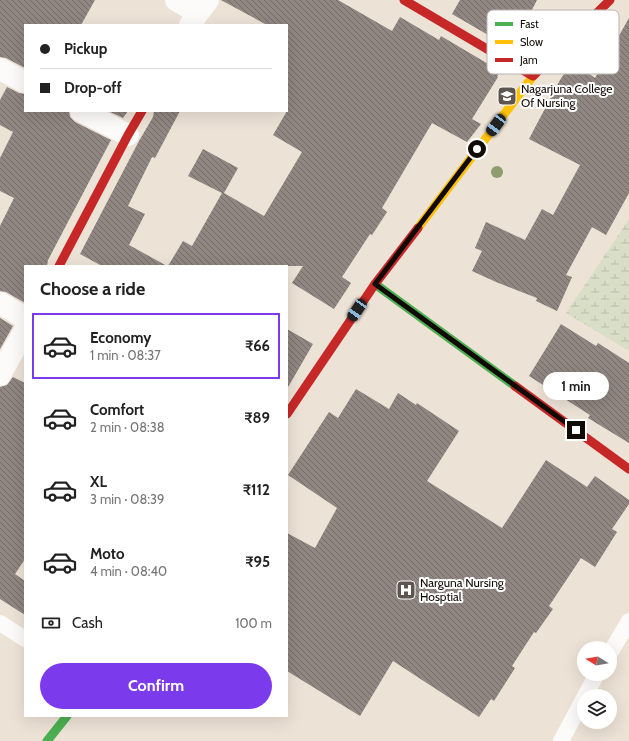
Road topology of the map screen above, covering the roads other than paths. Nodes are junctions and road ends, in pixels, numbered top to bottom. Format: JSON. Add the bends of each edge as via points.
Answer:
{"nodes":[{"id":1,"x":176,"y":0,"type":"edge"},
{"id":2,"x":404,"y":0,"type":"edge"},
{"id":3,"x":610,"y":0,"type":"edge"},
{"id":4,"x":600,"y":10,"type":"edge"},
{"id":5,"x":198,"y":13,"type":"edge"},
{"id":6,"x":487,"y":49,"type":"edge"},
{"id":7,"x":0,"y":69,"type":"edge"},
{"id":8,"x":530,"y":74,"type":"edge"},
{"id":9,"x":533,"y":76,"type":"joint"},
{"id":10,"x":24,"y":81,"type":"edge"},
{"id":11,"x":83,"y":112,"type":"edge"},
{"id":12,"x":141,"y":112,"type":"edge"},
{"id":13,"x":128,"y":135,"type":"junction"},
{"id":14,"x":60,"y":265,"type":"edge"},
{"id":15,"x":375,"y":284,"type":"junction"},
{"id":16,"x":0,"y":303,"type":"edge"},
{"id":17,"x":24,"y":317,"type":"edge"},
{"id":18,"x":24,"y":332,"type":"edge"},
{"id":19,"x":0,"y":374,"type":"edge"},
{"id":20,"x":288,"y":413,"type":"edge"},
{"id":21,"x":629,"y":469,"type":"edge"},
{"id":22,"x":629,"y":621,"type":"edge"},
{"id":23,"x":0,"y":623,"type":"edge"},
{"id":24,"x":24,"y":638,"type":"edge"},
{"id":25,"x":617,"y":641,"type":"edge"},
{"id":26,"x":577,"y":712,"type":"edge"},
{"id":27,"x":66,"y":717,"type":"edge"},
{"id":28,"x":47,"y":741,"type":"edge"},
{"id":29,"x":561,"y":741,"type":"edge"}],
"edges":[{"from":1,"to":5,"type":"street"},
{"from":2,"to":6,"type":"street"},
{"from":3,"to":4,"type":"street"},
{"from":7,"to":10,"type":"street"},
{"from":8,"to":9,"type":"street"},
{"from":9,"to":15,"type":"street"},
{"from":11,"to":13,"type":"street"},
{"from":12,"to":13,"type":"street"},
{"from":13,"to":14,"type":"street"},
{"from":15,"to":20,"type":"street"},
{"from":15,"to":21,"type":"street"},
{"from":16,"to":17,"type":"street"},
{"from":18,"to":19,"type":"street"},
{"from":22,"to":25,"type":"lane"},
{"from":23,"to":24,"type":"lane"},
{"from":26,"to":29,"type":"lane"},
{"from":27,"to":28,"type":"street"}]}
